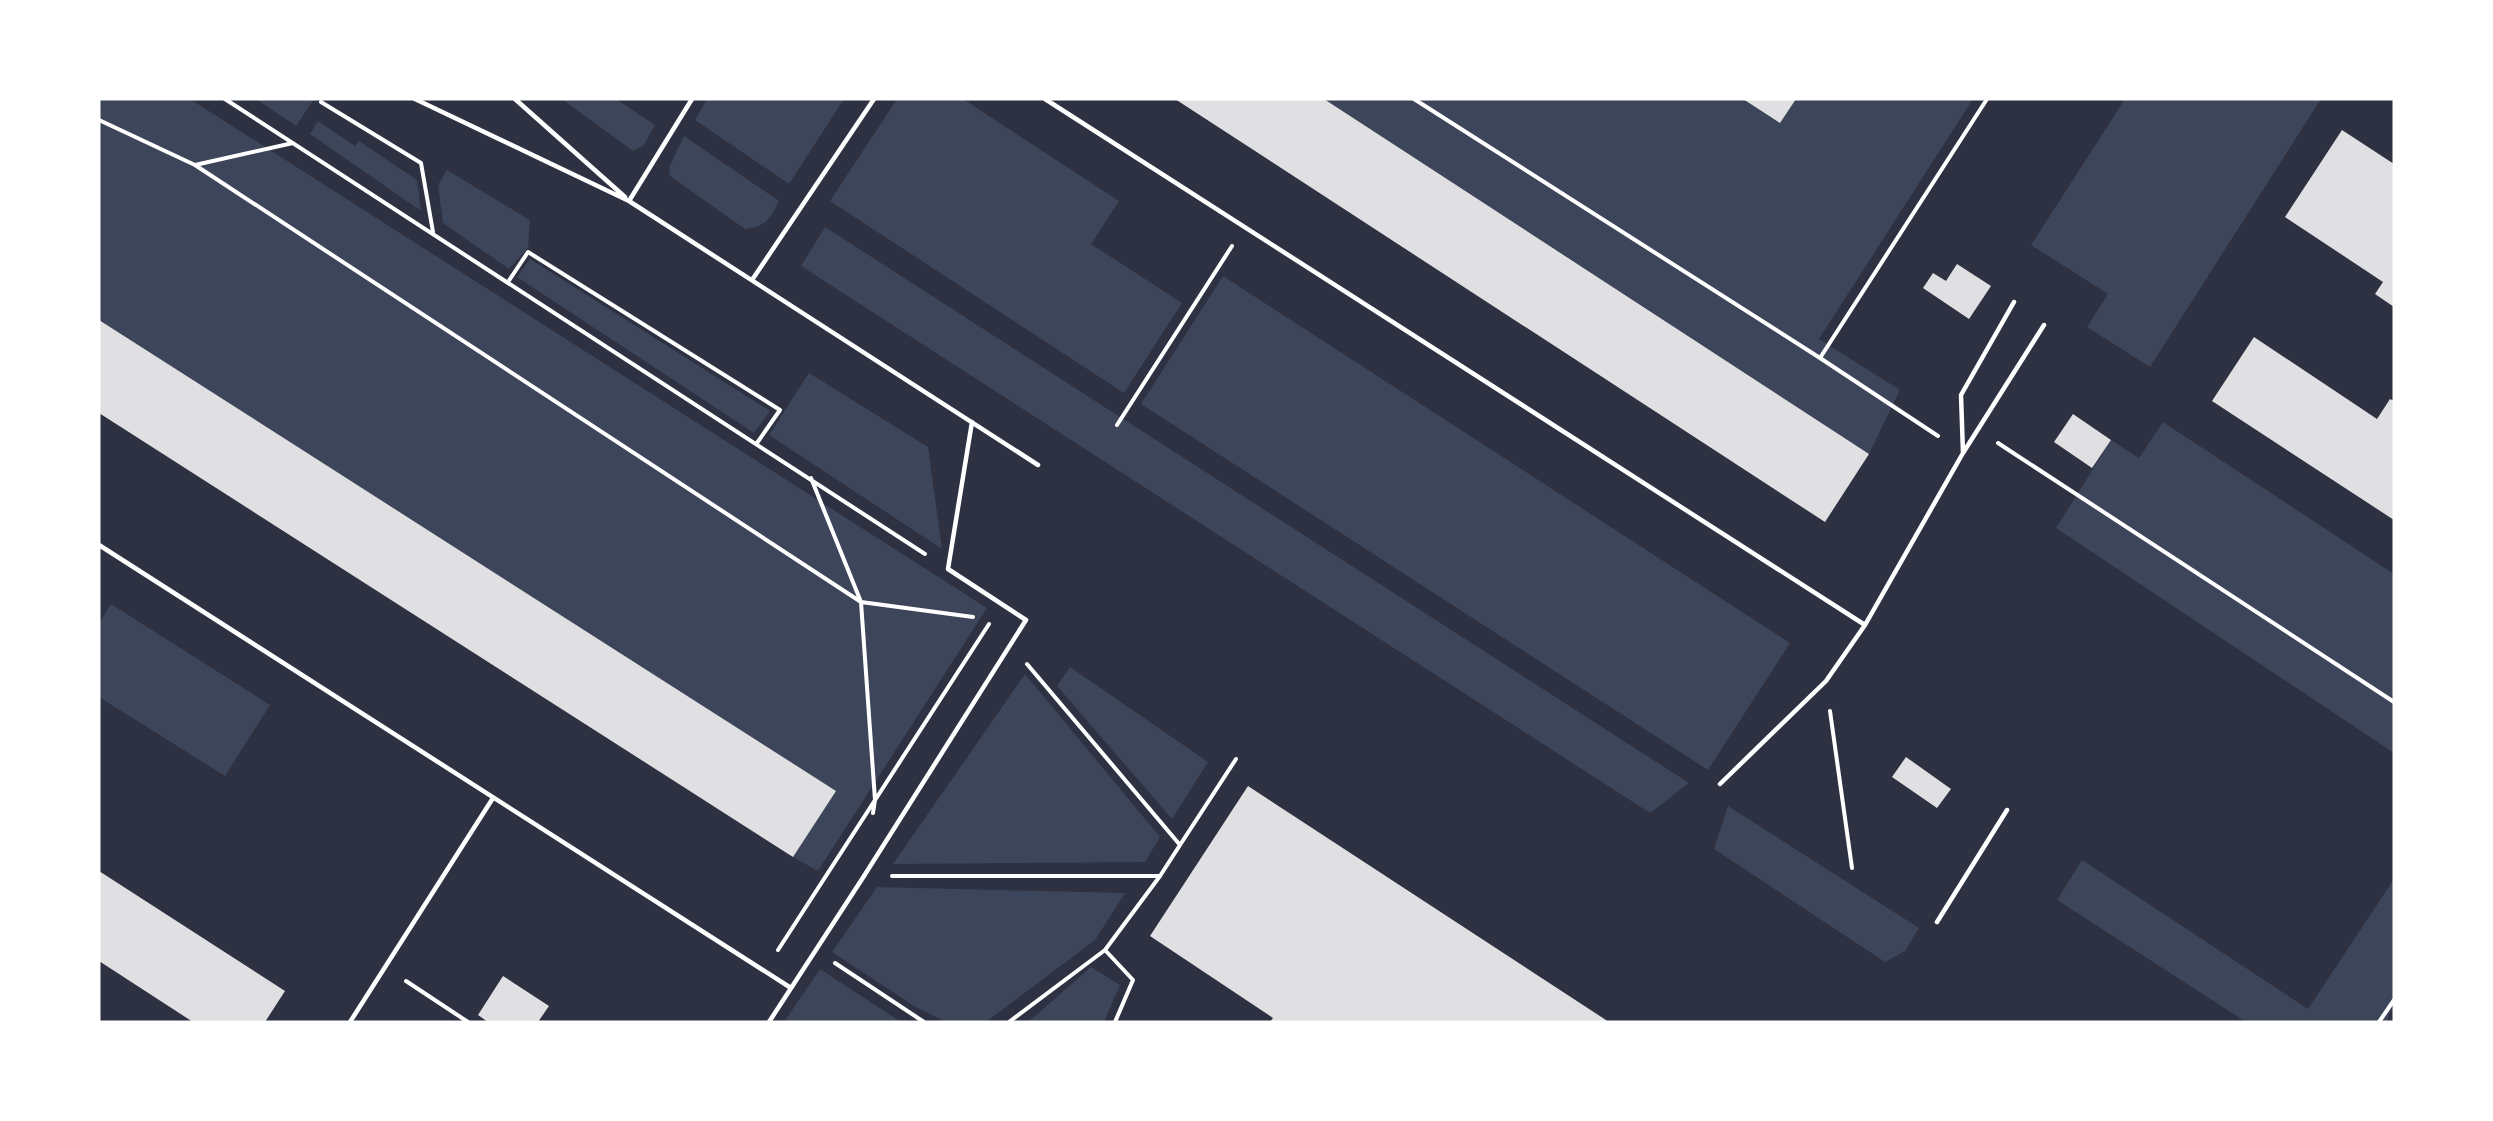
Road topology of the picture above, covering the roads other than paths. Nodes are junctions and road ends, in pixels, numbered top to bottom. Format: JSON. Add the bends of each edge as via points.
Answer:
{"nodes":[{"id":1,"x":415,"y":99,"type":"edge"},
{"id":2,"x":515,"y":99,"type":"edge"},
{"id":3,"x":692,"y":99,"type":"edge"},
{"id":4,"x":874,"y":99,"type":"edge"},
{"id":5,"x":1044,"y":99,"type":"edge"},
{"id":6,"x":629,"y":201,"type":"junction"},
{"id":7,"x":752,"y":280,"type":"junction"},
{"id":8,"x":2014,"y":302,"type":"dead end"},
{"id":9,"x":2044,"y":325,"type":"dead end"},
{"id":10,"x":972,"y":422,"type":"junction"},
{"id":11,"x":1964,"y":453,"type":"junction"},
{"id":12,"x":1038,"y":465,"type":"dead end"},
{"id":13,"x":99,"y":545,"type":"edge"},
{"id":14,"x":1865,"y":625,"type":"junction"},
{"id":15,"x":1720,"y":784,"type":"dead end"},
{"id":16,"x":493,"y":798,"type":"junction"},
{"id":17,"x":2007,"y":810,"type":"dead end"},
{"id":18,"x":1937,"y":922,"type":"dead end"},
{"id":19,"x":791,"y":988,"type":"junction"},
{"id":20,"x":350,"y":1022,"type":"edge"},
{"id":21,"x":769,"y":1022,"type":"edge"}],
"edges":[{"from":1,"to":6,"type":"lane"},
{"from":2,"to":6,"type":"lane"},
{"from":3,"to":6,"type":"lane"},
{"from":4,"to":7,"type":"lane"},
{"from":5,"to":14,"type":"lane"},
{"from":6,"to":7,"type":"lane"},
{"from":7,"to":10,"type":"lane"},
{"from":8,"to":11,"type":"lane","via":[[1961,395]]},
{"from":9,"to":11,"type":"lane"},
{"from":10,"to":12,"type":"lane"},
{"from":10,"to":19,"type":"lane","via":[[948,569],[1026,620]]},
{"from":11,"to":14,"type":"lane"},
{"from":13,"to":16,"type":"lane"},
{"from":14,"to":15,"type":"lane","via":[[1826,681]]},
{"from":16,"to":19,"type":"lane"},
{"from":16,"to":20,"type":"lane"},
{"from":17,"to":18,"type":"lane"},
{"from":19,"to":21,"type":"lane"}]}
